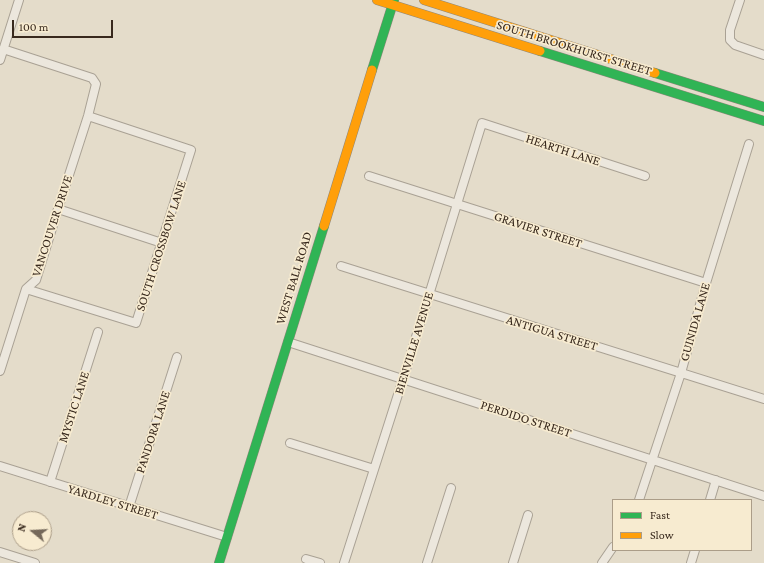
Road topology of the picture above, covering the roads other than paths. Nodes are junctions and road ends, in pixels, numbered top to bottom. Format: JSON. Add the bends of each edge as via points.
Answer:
{"nodes":[{"id":1,"x":19,"y":0,"type":"edge"},
{"id":2,"x":377,"y":0,"type":"edge"},
{"id":3,"x":424,"y":0,"type":"edge"},
{"id":4,"x":740,"y":0,"type":"edge"},
{"id":5,"x":393,"y":2,"type":"edge"},
{"id":6,"x":3,"y":49,"type":"junction"},
{"id":7,"x":764,"y":54,"type":"edge"},
{"id":8,"x":0,"y":60,"type":"edge"},
{"id":9,"x":601,"y":70,"type":"junction"},
{"id":10,"x":656,"y":73,"type":"junction"},
{"id":11,"x":709,"y":104,"type":"junction"},
{"id":12,"x":764,"y":107,"type":"edge"},
{"id":13,"x":88,"y":116,"type":"junction"},
{"id":14,"x":764,"y":117,"type":"edge"},
{"id":15,"x":764,"y":121,"type":"edge"},
{"id":16,"x":482,"y":123,"type":"joint"},
{"id":17,"x":750,"y":144,"type":"dead end"},
{"id":18,"x":369,"y":176,"type":"dead end"},
{"id":19,"x":645,"y":176,"type":"dead end"},
{"id":20,"x":456,"y":204,"type":"junction"},
{"id":21,"x":58,"y":209,"type":"junction"},
{"id":22,"x":162,"y":242,"type":"junction"},
{"id":23,"x":341,"y":266,"type":"dead end"},
{"id":24,"x":706,"y":283,"type":"junction"},
{"id":25,"x":26,"y":289,"type":"junction"},
{"id":26,"x":429,"y":294,"type":"junction"},
{"id":27,"x":98,"y":332,"type":"dead end"},
{"id":28,"x":288,"y":342,"type":"junction"},
{"id":29,"x":177,"y":357,"type":"dead end"},
{"id":30,"x":0,"y":371,"type":"edge"},
{"id":31,"x":681,"y":373,"type":"junction"},
{"id":32,"x":403,"y":379,"type":"junction"},
{"id":33,"x":764,"y":399,"type":"edge"},
{"id":34,"x":290,"y":443,"type":"dead end"},
{"id":35,"x":652,"y":460,"type":"junction"},
{"id":36,"x":0,"y":466,"type":"edge"},
{"id":37,"x":374,"y":469,"type":"junction"},
{"id":38,"x":716,"y":480,"type":"junction"},
{"id":39,"x":50,"y":482,"type":"junction"},
{"id":40,"x":451,"y":488,"type":"dead end"},
{"id":41,"x":764,"y":496,"type":"edge"},
{"id":42,"x":639,"y":499,"type":"edge"},
{"id":43,"x":710,"y":499,"type":"edge"},
{"id":44,"x":129,"y":507,"type":"junction"},
{"id":45,"x":528,"y":514,"type":"dead end"},
{"id":46,"x":227,"y":537,"type":"junction"},
{"id":47,"x":612,"y":548,"type":"edge"},
{"id":48,"x":695,"y":551,"type":"edge"},
{"id":49,"x":0,"y":552,"type":"edge"},
{"id":50,"x":306,"y":558,"type":"dead end"},
{"id":51,"x":21,"y":561,"type":"edge"},
{"id":52,"x":35,"y":563,"type":"edge"},
{"id":53,"x":219,"y":563,"type":"edge"},
{"id":54,"x":320,"y":563,"type":"edge"},
{"id":55,"x":344,"y":563,"type":"edge"},
{"id":56,"x":427,"y":563,"type":"edge"},
{"id":57,"x":513,"y":563,"type":"edge"},
{"id":58,"x":602,"y":563,"type":"edge"},
{"id":59,"x":691,"y":563,"type":"edge"}],
"edges":[{"from":1,"to":6,"type":"street"},
{"from":2,"to":5,"type":"main road","name":"SOUTH BROOKHURST STREET"},
{"from":3,"to":10,"type":"main road","name":"SOUTH BROOKHURST STREET"},
{"from":4,"to":7,"type":"street","via":[[730,30],[730,40],[735,45]]},
{"from":5,"to":9,"type":"main road","name":"SOUTH BROOKHURST STREET"},
{"from":5,"to":28,"type":"main road","name":"WEST BALL ROAD"},
{"from":6,"to":8,"type":"street"},
{"from":6,"to":13,"type":"street","name":"VANCOUVER DRIVE","via":[[92,78],[96,84]]},
{"from":9,"to":10,"type":"main road","via":[[608,67],[641,77]]},
{"from":9,"to":11,"type":"main road","name":"SOUTH BROOKHURST STREET"},
{"from":10,"to":12,"type":"main road","name":"SOUTH BROOKHURST STREET"},
{"from":11,"to":14,"type":"main road","via":[[716,102]]},
{"from":11,"to":15,"type":"main road","name":"SOUTH BROOKHURST STREET"},
{"from":13,"to":21,"type":"street","name":"VANCOUVER DRIVE"},
{"from":13,"to":22,"type":"street","name":"SOUTH CROSSBOW LANE","via":[[191,150]]},
{"from":16,"to":19,"type":"street","name":"HEARTH LANE"},
{"from":16,"to":20,"type":"street","name":"BIENVILLE AVENUE"},
{"from":17,"to":24,"type":"street","name":"GUINIDA LANE"},
{"from":18,"to":20,"type":"street","name":"GRAVIER STREET"},
{"from":20,"to":24,"type":"street","name":"GRAVIER STREET"},
{"from":20,"to":26,"type":"street","name":"BIENVILLE AVENUE"},
{"from":21,"to":22,"type":"street"},
{"from":21,"to":25,"type":"street","name":"VANCOUVER DRIVE","via":[[36,280]]},
{"from":22,"to":25,"type":"street","name":"SOUTH CROSSBOW LANE","via":[[136,324]]},
{"from":23,"to":26,"type":"street","name":"ANTIGUA STREET"},
{"from":24,"to":31,"type":"street","name":"GUINIDA LANE"},
{"from":25,"to":30,"type":"street","name":"VANCOUVER DRIVE"},
{"from":26,"to":31,"type":"street","name":"ANTIGUA STREET"},
{"from":26,"to":32,"type":"street","name":"BIENVILLE AVENUE"},
{"from":27,"to":39,"type":"street","name":"MYSTIC LANE"},
{"from":28,"to":32,"type":"street","name":"PERDIDO STREET"},
{"from":28,"to":46,"type":"main road","name":"WEST BALL ROAD"},
{"from":29,"to":44,"type":"street","name":"PANDORA LANE"},
{"from":31,"to":33,"type":"street","name":"ANTIGUA STREET"},
{"from":31,"to":35,"type":"street","name":"GUINIDA LANE"},
{"from":32,"to":35,"type":"street","name":"PERDIDO STREET"},
{"from":32,"to":37,"type":"street","name":"BIENVILLE AVENUE"},
{"from":34,"to":37,"type":"street"},
{"from":35,"to":38,"type":"street","name":"PERDIDO STREET"},
{"from":35,"to":42,"type":"street","name":"GUINIDA LANE"},
{"from":36,"to":39,"type":"street","name":"YARDLEY STREET"},
{"from":37,"to":55,"type":"street","name":"BIENVILLE AVENUE"},
{"from":38,"to":41,"type":"street","name":"PERDIDO STREET"},
{"from":38,"to":43,"type":"street"},
{"from":39,"to":44,"type":"street","name":"YARDLEY STREET"},
{"from":40,"to":56,"type":"street"},
{"from":44,"to":46,"type":"street","name":"YARDLEY STREET"},
{"from":45,"to":57,"type":"street"},
{"from":46,"to":53,"type":"main road","name":"WEST BALL ROAD"},
{"from":47,"to":58,"type":"street"},
{"from":48,"to":59,"type":"street"},
{"from":49,"to":51,"type":"street"},
{"from":50,"to":54,"type":"street"},
{"from":51,"to":52,"type":"street"}]}
